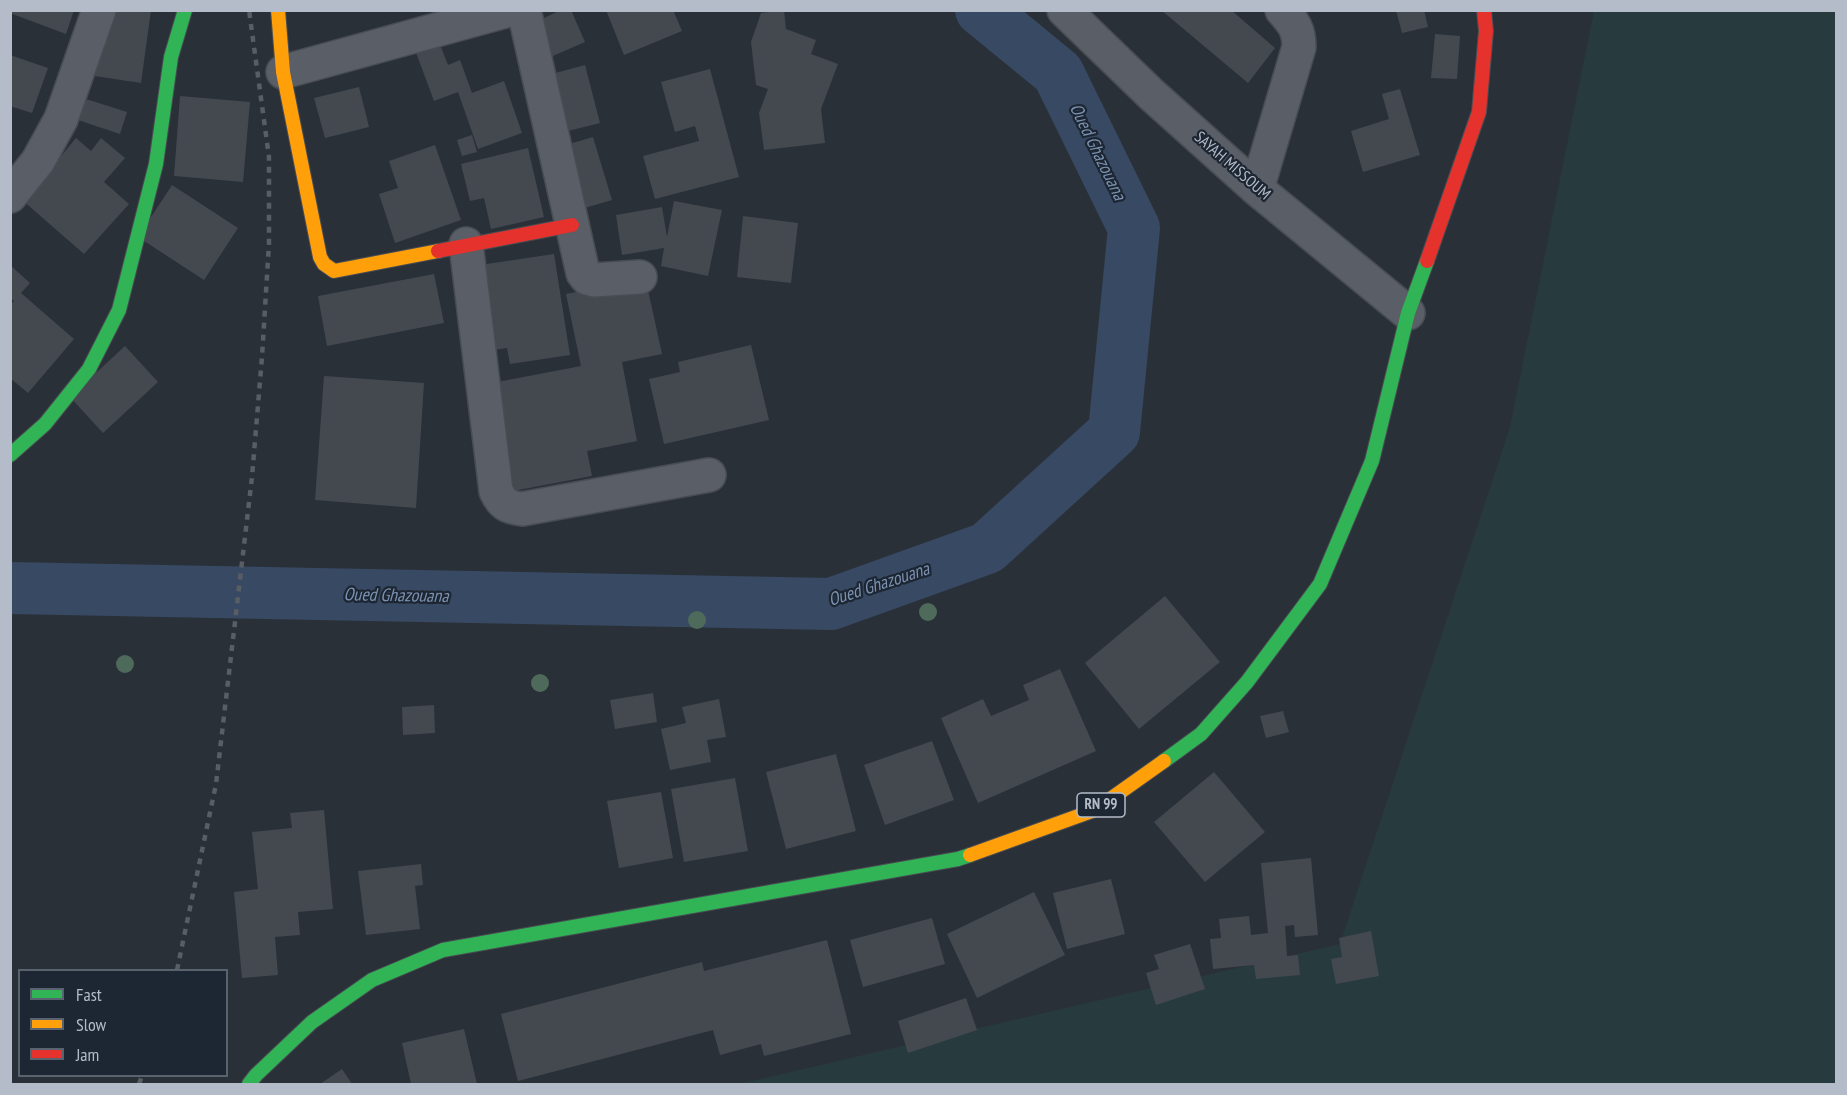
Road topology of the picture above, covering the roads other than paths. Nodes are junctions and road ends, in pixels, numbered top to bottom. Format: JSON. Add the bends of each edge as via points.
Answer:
{"nodes":[{"id":1,"x":99,"y":10,"type":"edge"},
{"id":2,"x":185,"y":10,"type":"edge"},
{"id":3,"x":278,"y":10,"type":"edge"},
{"id":4,"x":509,"y":10,"type":"edge"},
{"id":5,"x":524,"y":10,"type":"edge"},
{"id":6,"x":1064,"y":10,"type":"edge"},
{"id":7,"x":1282,"y":10,"type":"edge"},
{"id":8,"x":1484,"y":10,"type":"edge"},
{"id":9,"x":283,"y":72,"type":"junction"},
{"id":10,"x":1257,"y":189,"type":"junction"},
{"id":11,"x":10,"y":196,"type":"edge"},
{"id":12,"x":572,"y":225,"type":"junction"},
{"id":13,"x":466,"y":244,"type":"junction"},
{"id":14,"x":640,"y":277,"type":"dead end"},
{"id":15,"x":1408,"y":313,"type":"junction"},
{"id":16,"x":10,"y":455,"type":"edge"},
{"id":17,"x":709,"y":475,"type":"dead end"},
{"id":18,"x":249,"y":1084,"type":"edge"}],
"edges":[{"from":1,"to":11,"type":"street","via":[[61,119],[38,161]]},
{"from":2,"to":16,"type":"main road","via":[[171,57],[156,164],[119,310],[89,369],[45,424]]},
{"from":3,"to":9,"type":"main road"},
{"from":4,"to":9,"type":"street"},
{"from":5,"to":12,"type":"street"},
{"from":6,"to":10,"type":"street","name":"SAYAH MISSOUM"},
{"from":7,"to":10,"type":"street","via":[[1295,23],[1299,47]]},
{"from":8,"to":15,"type":"main road","number":"RN 99","via":[[1486,31],[1479,112]]},
{"from":9,"to":13,"type":"main road","via":[[320,257],[329,269]]},
{"from":10,"to":15,"type":"street","name":"SAYAH MISSOUM"},
{"from":12,"to":13,"type":"main road"},
{"from":12,"to":14,"type":"street","via":[[587,278]]},
{"from":13,"to":17,"type":"street","via":[[495,491],[500,501],[509,508],[522,509]]},
{"from":15,"to":18,"type":"main road","number":"RN 99","via":[[1372,461],[1320,584],[1247,682],[1201,734],[1095,810],[958,859],[443,950],[372,980],[312,1022]]}]}
